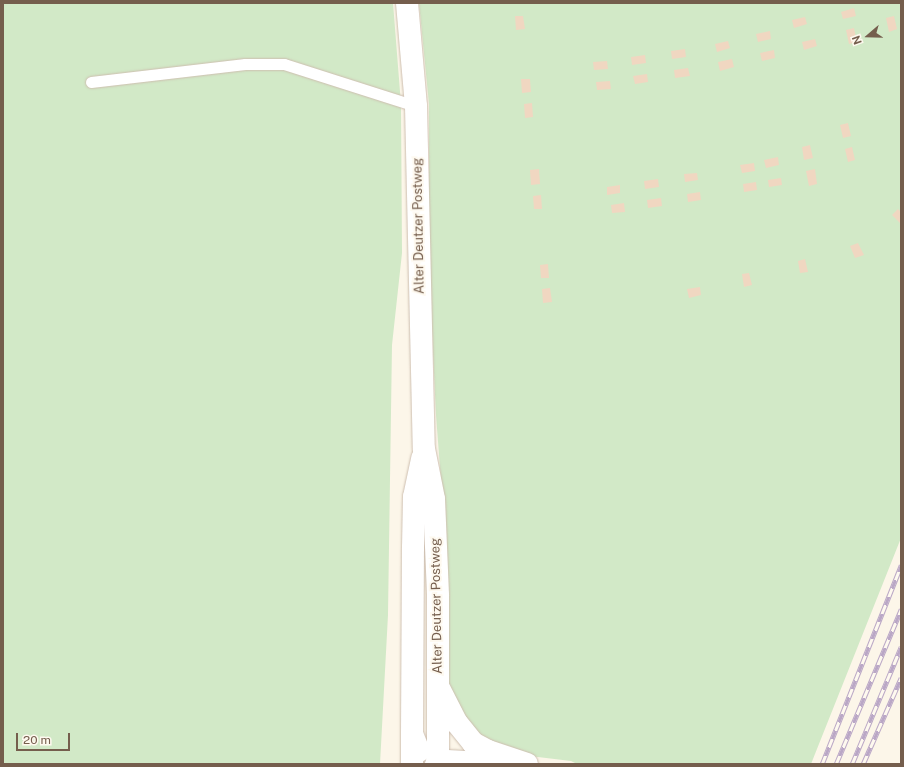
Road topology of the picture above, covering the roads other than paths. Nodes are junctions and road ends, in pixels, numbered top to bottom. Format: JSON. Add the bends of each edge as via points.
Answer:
{"nodes":[{"id":1,"x":407,"y":3,"type":"edge"},
{"id":2,"x":91,"y":82,"type":"dead end"},
{"id":3,"x":416,"y":106,"type":"junction"},
{"id":4,"x":424,"y":449,"type":"junction"},
{"id":5,"x":438,"y":687,"type":"junction"},
{"id":6,"x":412,"y":734,"type":"junction"},
{"id":7,"x":412,"y":764,"type":"edge"},
{"id":8,"x":434,"y":764,"type":"edge"},
{"id":9,"x":499,"y":764,"type":"edge"},
{"id":10,"x":527,"y":764,"type":"edge"}],
"edges":[{"from":1,"to":3,"type":"street","name":"Alter Deutzer Postweg"},
{"from":2,"to":3,"type":"lane","via":[[245,64],[284,64]]},
{"from":3,"to":4,"type":"street","name":"Alter Deutzer Postweg"},
{"from":4,"to":5,"type":"street","name":"Alter Deutzer Postweg","via":[[434,499]]},
{"from":4,"to":6,"type":"street","name":"Alter Deutzer Postweg","via":[[414,497]]},
{"from":5,"to":8,"type":"street","name":"Alter Deutzer Postweg"},
{"from":5,"to":10,"type":"street","via":[[457,723],[474,743],[488,751]]},
{"from":6,"to":7,"type":"street","name":"Alter Deutzer Postweg"},
{"from":6,"to":8,"type":"street"},
{"from":8,"to":9,"type":"street","via":[[447,761]]}]}
